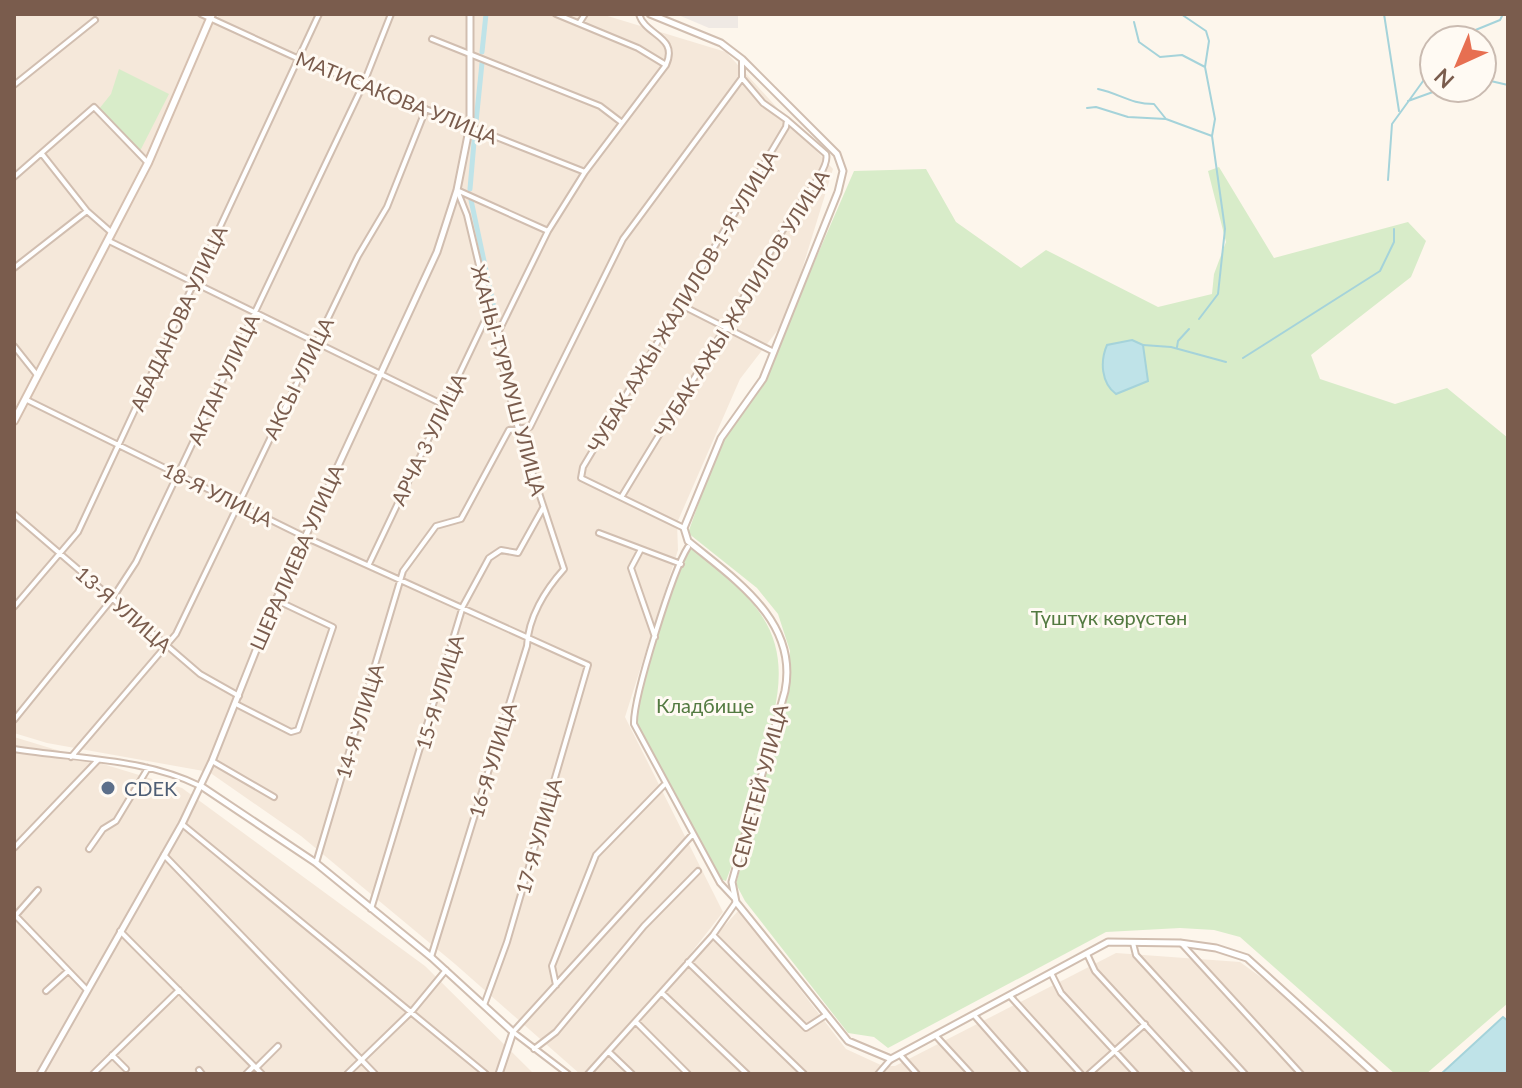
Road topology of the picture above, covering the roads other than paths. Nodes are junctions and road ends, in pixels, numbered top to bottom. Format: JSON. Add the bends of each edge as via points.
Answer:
{"nodes":[{"id":1,"x":201,"y":14,"type":"edge"},
{"id":2,"x":319,"y":14,"type":"edge"},
{"id":3,"x":391,"y":14,"type":"edge"},
{"id":4,"x":470,"y":14,"type":"edge"},
{"id":5,"x":556,"y":14,"type":"edge"},
{"id":6,"x":585,"y":14,"type":"edge"},
{"id":7,"x":639,"y":14,"type":"edge"},
{"id":8,"x":650,"y":14,"type":"edge"},
{"id":9,"x":211,"y":17,"type":"edge"},
{"id":10,"x":95,"y":20,"type":"dead end"},
{"id":11,"x":577,"y":22,"type":"junction"},
{"id":12,"x":432,"y":39,"type":"dead end"},
{"id":13,"x":472,"y":55,"type":"junction"},
{"id":14,"x":299,"y":59,"type":"junction"},
{"id":15,"x":742,"y":59,"type":"junction"},
{"id":16,"x":666,"y":65,"type":"junction"},
{"id":17,"x":742,"y":78,"type":"junction"},
{"id":18,"x":14,"y":85,"type":"edge"},
{"id":19,"x":363,"y":85,"type":"junction"},
{"id":20,"x":426,"y":109,"type":"junction"},
{"id":21,"x":787,"y":120,"type":"junction"},
{"id":22,"x":621,"y":122,"type":"junction"},
{"id":23,"x":470,"y":125,"type":"junction"},
{"id":24,"x":42,"y":153,"type":"junction"},
{"id":25,"x":148,"y":163,"type":"junction"},
{"id":26,"x":585,"y":172,"type":"junction"},
{"id":27,"x":14,"y":177,"type":"edge"},
{"id":28,"x":457,"y":190,"type":"junction"},
{"id":29,"x":87,"y":211,"type":"junction"},
{"id":30,"x":548,"y":231,"type":"junction"},
{"id":31,"x":112,"y":233,"type":"junction"},
{"id":32,"x":108,"y":241,"type":"junction"},
{"id":33,"x":14,"y":268,"type":"edge"},
{"id":34,"x":194,"y":284,"type":"junction"},
{"id":35,"x":681,"y":305,"type":"junction"},
{"id":36,"x":253,"y":312,"type":"junction"},
{"id":37,"x":488,"y":314,"type":"junction"},
{"id":38,"x":723,"y":327,"type":"junction"},
{"id":39,"x":496,"y":337,"type":"junction"},
{"id":40,"x":315,"y":344,"type":"junction"},
{"id":41,"x":15,"y":349,"type":"edge"},
{"id":42,"x":774,"y":352,"type":"junction"},
{"id":43,"x":37,"y":375,"type":"junction"},
{"id":44,"x":379,"y":375,"type":"junction"},
{"id":45,"x":25,"y":399,"type":"junction"},
{"id":46,"x":444,"y":405,"type":"junction"},
{"id":47,"x":14,"y":421,"type":"edge"},
{"id":48,"x":518,"y":429,"type":"junction"},
{"id":49,"x":118,"y":446,"type":"junction"},
{"id":50,"x":179,"y":475,"type":"junction"},
{"id":51,"x":622,"y":496,"type":"junction"},
{"id":52,"x":238,"y":503,"type":"junction"},
{"id":53,"x":543,"y":508,"type":"junction"},
{"id":54,"x":14,"y":514,"type":"edge"},
{"id":55,"x":684,"y":528,"type":"junction"},
{"id":56,"x":599,"y":533,"type":"dead end"},
{"id":57,"x":305,"y":537,"type":"junction"},
{"id":58,"x":688,"y":547,"type":"dead end"},
{"id":59,"x":640,"y":551,"type":"junction"},
{"id":60,"x":62,"y":554,"type":"junction"},
{"id":61,"x":369,"y":564,"type":"junction"},
{"id":62,"x":681,"y":564,"type":"junction"},
{"id":63,"x":564,"y":569,"type":"joint"},
{"id":64,"x":402,"y":579,"type":"junction"},
{"id":65,"x":112,"y":599,"type":"junction"},
{"id":66,"x":276,"y":600,"type":"junction"},
{"id":67,"x":463,"y":606,"type":"junction"},
{"id":68,"x":14,"y":607,"type":"edge"},
{"id":69,"x":527,"y":637,"type":"junction"},
{"id":70,"x":656,"y":638,"type":"junction"},
{"id":71,"x":165,"y":644,"type":"junction"},
{"id":72,"x":588,"y":665,"type":"joint"},
{"id":73,"x":239,"y":696,"type":"junction"},
{"id":74,"x":236,"y":704,"type":"junction"},
{"id":75,"x":14,"y":720,"type":"edge"},
{"id":76,"x":14,"y":749,"type":"edge"},
{"id":77,"x":71,"y":757,"type":"junction"},
{"id":78,"x":98,"y":760,"type":"junction"},
{"id":79,"x":212,"y":761,"type":"junction"},
{"id":80,"x":148,"y":767,"type":"junction"},
{"id":81,"x":664,"y":785,"type":"junction"},
{"id":82,"x":200,"y":786,"type":"junction"},
{"id":83,"x":274,"y":797,"type":"dead end"},
{"id":84,"x":182,"y":824,"type":"junction"},
{"id":85,"x":693,"y":834,"type":"junction"},
{"id":86,"x":14,"y":848,"type":"edge"},
{"id":87,"x":89,"y":849,"type":"dead end"},
{"id":88,"x":164,"y":855,"type":"junction"},
{"id":89,"x":316,"y":863,"type":"junction"},
{"id":90,"x":698,"y":871,"type":"dead end"},
{"id":91,"x":38,"y":890,"type":"dead end"},
{"id":92,"x":735,"y":900,"type":"junction"},
{"id":93,"x":371,"y":909,"type":"junction"},
{"id":94,"x":14,"y":915,"type":"edge"},
{"id":95,"x":119,"y":931,"type":"junction"},
{"id":96,"x":713,"y":935,"type":"junction"},
{"id":97,"x":1132,"y":940,"type":"junction"},
{"id":98,"x":1180,"y":943,"type":"junction"},
{"id":99,"x":1087,"y":954,"type":"junction"},
{"id":100,"x":431,"y":957,"type":"junction"},
{"id":101,"x":688,"y":962,"type":"junction"},
{"id":102,"x":446,"y":970,"type":"junction"},
{"id":103,"x":68,"y":971,"type":"junction"},
{"id":104,"x":1051,"y":973,"type":"junction"},
{"id":105,"x":556,"y":985,"type":"junction"},
{"id":106,"x":86,"y":989,"type":"junction"},
{"id":107,"x":179,"y":990,"type":"junction"},
{"id":108,"x":46,"y":991,"type":"dead end"},
{"id":109,"x":662,"y":993,"type":"junction"},
{"id":110,"x":1010,"y":996,"type":"junction"},
{"id":111,"x":484,"y":1005,"type":"junction"},
{"id":112,"x":410,"y":1012,"type":"junction"},
{"id":113,"x":826,"y":1015,"type":"junction"},
{"id":114,"x":974,"y":1015,"type":"junction"},
{"id":115,"x":636,"y":1022,"type":"junction"},
{"id":116,"x":1145,"y":1024,"type":"junction"},
{"id":117,"x":513,"y":1032,"type":"junction"},
{"id":118,"x":936,"y":1036,"type":"junction"},
{"id":119,"x":278,"y":1046,"type":"dead end"},
{"id":120,"x":534,"y":1049,"type":"junction"},
{"id":121,"x":1114,"y":1050,"type":"junction"},
{"id":122,"x":609,"y":1052,"type":"junction"},
{"id":123,"x":112,"y":1055,"type":"junction"},
{"id":124,"x":901,"y":1056,"type":"junction"},
{"id":125,"x":363,"y":1059,"type":"junction"},
{"id":126,"x":891,"y":1059,"type":"junction"},
{"id":127,"x":255,"y":1067,"type":"junction"},
{"id":128,"x":126,"y":1069,"type":"dead end"},
{"id":129,"x":40,"y":1074,"type":"edge"},
{"id":130,"x":93,"y":1074,"type":"edge"},
{"id":131,"x":246,"y":1074,"type":"edge"},
{"id":132,"x":262,"y":1074,"type":"edge"},
{"id":133,"x":347,"y":1074,"type":"edge"},
{"id":134,"x":375,"y":1074,"type":"edge"},
{"id":135,"x":486,"y":1074,"type":"edge"},
{"id":136,"x":499,"y":1074,"type":"edge"},
{"id":137,"x":568,"y":1074,"type":"edge"},
{"id":138,"x":588,"y":1074,"type":"edge"},
{"id":139,"x":632,"y":1074,"type":"edge"},
{"id":140,"x":688,"y":1074,"type":"edge"},
{"id":141,"x":747,"y":1074,"type":"edge"},
{"id":142,"x":804,"y":1074,"type":"edge"},
{"id":143,"x":878,"y":1074,"type":"edge"},
{"id":144,"x":917,"y":1074,"type":"edge"},
{"id":145,"x":971,"y":1074,"type":"edge"},
{"id":146,"x":1026,"y":1074,"type":"edge"},
{"id":147,"x":1081,"y":1074,"type":"edge"},
{"id":148,"x":1089,"y":1074,"type":"edge"},
{"id":149,"x":1136,"y":1074,"type":"edge"},
{"id":150,"x":1190,"y":1074,"type":"edge"},
{"id":151,"x":1245,"y":1074,"type":"edge"},
{"id":152,"x":1301,"y":1074,"type":"edge"},
{"id":153,"x":1375,"y":1074,"type":"edge"}],
"edges":[{"from":1,"to":9,"type":"street","name":"МАТИСАКОВА УЛИЦА"},
{"from":2,"to":14,"type":"street","name":"АБАДАНОВА УЛИЦА"},
{"from":3,"to":19,"type":"street","name":"АКТАН УЛИЦА"},
{"from":4,"to":13,"type":"street","name":"ШЕРАЛИЕВА УЛИЦА"},
{"from":5,"to":11,"type":"street"},
{"from":6,"to":11,"type":"street"},
{"from":7,"to":16,"type":"street","via":[[667,42],[671,52]]},
{"from":8,"to":15,"type":"street","via":[[721,43]]},
{"from":9,"to":14,"type":"street","name":"МАТИСАКОВА УЛИЦА"},
{"from":9,"to":25,"type":"main road"},
{"from":10,"to":18,"type":"street"},
{"from":11,"to":16,"type":"street"},
{"from":12,"to":13,"type":"street"},
{"from":13,"to":22,"type":"street","via":[[600,106]]},
{"from":13,"to":23,"type":"street","name":"ШЕРАЛИЕВА УЛИЦА"},
{"from":14,"to":19,"type":"street","name":"МАТИСАКОВА УЛИЦА"},
{"from":14,"to":34,"type":"street","name":"АБАДАНОВА УЛИЦА"},
{"from":15,"to":17,"type":"street"},
{"from":15,"to":42,"type":"street","via":[[832,147],[843,171]]},
{"from":16,"to":22,"type":"street"},
{"from":17,"to":21,"type":"street"},
{"from":17,"to":48,"type":"street","via":[[623,239],[533,423]]},
{"from":19,"to":20,"type":"street","name":"МАТИСАКОВА УЛИЦА"},
{"from":19,"to":36,"type":"street","name":"АКТАН УЛИЦА"},
{"from":20,"to":23,"type":"street","name":"МАТИСАКОВА УЛИЦА"},
{"from":20,"to":40,"type":"street","name":"АКСЫ УЛИЦА","via":[[387,207]]},
{"from":21,"to":35,"type":"street","name":"ЧУБАК АЖЫ ЖАЛИЛОВ 1-Я УЛИЦА"},
{"from":21,"to":38,"type":"street","name":"ЧУБАК АЖЫ ЖАЛИЛОВ УЛИЦА","via":[[817,143],[828,161]]},
{"from":22,"to":26,"type":"street"},
{"from":23,"to":26,"type":"street","name":"МАТИСАКОВА УЛИЦА"},
{"from":23,"to":28,"type":"street","name":"ШЕРАЛИЕВА УЛИЦА"},
{"from":24,"to":25,"type":"street","via":[[94,107]]},
{"from":24,"to":27,"type":"street"},
{"from":24,"to":29,"type":"street"},
{"from":25,"to":31,"type":"main road"},
{"from":26,"to":30,"type":"street"},
{"from":28,"to":30,"type":"street"},
{"from":28,"to":37,"type":"street","name":"ЖАНЫ-ТУРМУШ УЛИЦА"},
{"from":28,"to":44,"type":"street","name":"ШЕРАЛИЕВА УЛИЦА","via":[[437,252]]},
{"from":29,"to":31,"type":"street"},
{"from":29,"to":33,"type":"street"},
{"from":30,"to":39,"type":"street"},
{"from":31,"to":32,"type":"main road"},
{"from":32,"to":34,"type":"street"},
{"from":32,"to":43,"type":"main road"},
{"from":34,"to":36,"type":"street"},
{"from":34,"to":49,"type":"street","name":"АБАДАНОВА УЛИЦА"},
{"from":35,"to":38,"type":"street"},
{"from":35,"to":51,"type":"street","name":"ЧУБАК АЖЫ ЖАЛИЛОВ 1-Я УЛИЦА","via":[[583,467],[581,478]]},
{"from":36,"to":40,"type":"street"},
{"from":36,"to":50,"type":"street","name":"АКТАН УЛИЦА"},
{"from":37,"to":39,"type":"street","name":"ЖАНЫ-ТУРМУШ УЛИЦА"},
{"from":37,"to":46,"type":"street","name":"АРЧА 3 УЛИЦА"},
{"from":38,"to":42,"type":"street"},
{"from":38,"to":51,"type":"street","name":"ЧУБАК АЖЫ ЖАЛИЛОВ УЛИЦА"},
{"from":39,"to":48,"type":"street","name":"ЖАНЫ-ТУРМУШ УЛИЦА"},
{"from":40,"to":44,"type":"street"},
{"from":40,"to":52,"type":"street","name":"АКСЫ УЛИЦА"},
{"from":41,"to":43,"type":"street"},
{"from":42,"to":55,"type":"street","via":[[759,385],[721,438]]},
{"from":43,"to":45,"type":"main road"},
{"from":44,"to":46,"type":"street"},
{"from":44,"to":57,"type":"street","name":"ШЕРАЛИЕВА УЛИЦА"},
{"from":45,"to":47,"type":"main road"},
{"from":45,"to":49,"type":"street","name":"18-Я УЛИЦА"},
{"from":46,"to":61,"type":"street","name":"АРЧА 3 УЛИЦА"},
{"from":48,"to":53,"type":"street","name":"ЖАНЫ-ТУРМУШ УЛИЦА"},
{"from":48,"to":64,"type":"street","name":"14-Я УЛИЦА","via":[[509,430],[461,519],[436,526]]},
{"from":49,"to":50,"type":"street","name":"18-Я УЛИЦА"},
{"from":49,"to":60,"type":"street","name":"АБАДАНОВА УЛИЦА","via":[[78,532]]},
{"from":50,"to":52,"type":"street","name":"18-Я УЛИЦА"},
{"from":50,"to":65,"type":"street","name":"АКТАН УЛИЦА"},
{"from":51,"to":55,"type":"street","name":"ЧУБАК АЖЫ ЖАЛИЛОВ 1-Я УЛИЦА"},
{"from":52,"to":57,"type":"street","name":"18-Я УЛИЦА"},
{"from":52,"to":71,"type":"street","name":"АКСЫ УЛИЦА","via":[[181,623]]},
{"from":53,"to":63,"type":"street","name":"ЖАНЫ-ТУРМУШ УЛИЦА"},
{"from":53,"to":67,"type":"street","name":"15-Я УЛИЦА","via":[[518,553],[501,550],[489,558]]},
{"from":54,"to":60,"type":"street","name":"13-Я УЛИЦА"},
{"from":55,"to":92,"type":"street","name":"СЕМЕТЕЙ УЛИЦА","via":[[688,541],[765,610],[786,665],[785,691],[732,882]]},
{"from":56,"to":59,"type":"street"},
{"from":57,"to":61,"type":"street","name":"18-Я УЛИЦА"},
{"from":57,"to":66,"type":"street","name":"ШЕРАЛИЕВА УЛИЦА"},
{"from":58,"to":62,"type":"street"},
{"from":59,"to":62,"type":"street"},
{"from":59,"to":70,"type":"street","via":[[631,568]]},
{"from":60,"to":65,"type":"street","name":"13-Я УЛИЦА"},
{"from":60,"to":68,"type":"street","name":"АБАДАНОВА УЛИЦА"},
{"from":61,"to":64,"type":"street","name":"18-Я УЛИЦА"},
{"from":62,"to":70,"type":"street"},
{"from":63,"to":69,"type":"street","name":"16-Я УЛИЦА","via":[[548,588]]},
{"from":64,"to":67,"type":"street","name":"18-Я УЛИЦА"},
{"from":64,"to":89,"type":"street","name":"14-Я УЛИЦА"},
{"from":65,"to":71,"type":"street","name":"13-Я УЛИЦА"},
{"from":65,"to":75,"type":"street","name":"АКТАН УЛИЦА"},
{"from":66,"to":73,"type":"street","name":"ШЕРАЛИЕВА УЛИЦА"},
{"from":66,"to":74,"type":"street","via":[[333,627],[298,730],[291,732]]},
{"from":67,"to":69,"type":"street","name":"18-Я УЛИЦА"},
{"from":67,"to":93,"type":"street","name":"15-Я УЛИЦА"},
{"from":69,"to":72,"type":"street","name":"18-Я УЛИЦА"},
{"from":69,"to":100,"type":"street","name":"16-Я УЛИЦА"},
{"from":70,"to":81,"type":"street","via":[[633,711],[634,724]]},
{"from":71,"to":73,"type":"street","name":"13-Я УЛИЦА","via":[[200,674]]},
{"from":71,"to":77,"type":"street","name":"АКСЫ УЛИЦА"},
{"from":72,"to":111,"type":"street","name":"17-Я УЛИЦА"},
{"from":73,"to":74,"type":"street","name":"ШЕРАЛИЕВА УЛИЦА"},
{"from":74,"to":79,"type":"street","name":"ШЕРАЛИЕВА УЛИЦА"},
{"from":76,"to":77,"type":"street"},
{"from":77,"to":78,"type":"street"},
{"from":78,"to":80,"type":"street"},
{"from":78,"to":86,"type":"street"},
{"from":79,"to":82,"type":"street","name":"ШЕРАЛИЕВА УЛИЦА"},
{"from":79,"to":83,"type":"street"},
{"from":80,"to":82,"type":"street"},
{"from":80,"to":87,"type":"street","via":[[116,821]]},
{"from":81,"to":85,"type":"street"},
{"from":81,"to":105,"type":"street","via":[[596,855],[552,966]]},
{"from":82,"to":84,"type":"street","name":"ШЕРАЛИЕВА УЛИЦА"},
{"from":82,"to":89,"type":"street"},
{"from":84,"to":88,"type":"street","name":"ШЕРАЛИЕВА УЛИЦА"},
{"from":84,"to":112,"type":"street"},
{"from":85,"to":92,"type":"street"},
{"from":85,"to":105,"type":"street"},
{"from":88,"to":95,"type":"street","name":"ШЕРАЛИЕВА УЛИЦА"},
{"from":88,"to":125,"type":"street"},
{"from":89,"to":93,"type":"street"},
{"from":90,"to":120,"type":"street","via":[[644,926],[556,1032]]},
{"from":91,"to":94,"type":"street"},
{"from":92,"to":96,"type":"street"},
{"from":92,"to":113,"type":"street"},
{"from":93,"to":100,"type":"street"},
{"from":94,"to":103,"type":"street"},
{"from":95,"to":106,"type":"street","name":"ШЕРАЛИЕВА УЛИЦА"},
{"from":95,"to":107,"type":"street"},
{"from":96,"to":101,"type":"street"},
{"from":96,"to":113,"type":"street","via":[[806,1028]]},
{"from":97,"to":98,"type":"street"},
{"from":97,"to":99,"type":"street","via":[[1108,942]]},
{"from":97,"to":151,"type":"street","via":[[1136,955]]},
{"from":98,"to":152,"type":"street"},
{"from":98,"to":153,"type":"street","via":[[1234,952],[1259,966]]},
{"from":99,"to":104,"type":"street"},
{"from":99,"to":116,"type":"street","via":[[1095,971]]},
{"from":100,"to":102,"type":"street"},
{"from":101,"to":109,"type":"street"},
{"from":101,"to":142,"type":"street"},
{"from":102,"to":111,"type":"street"},
{"from":102,"to":112,"type":"street"},
{"from":103,"to":106,"type":"street"},
{"from":103,"to":108,"type":"street"},
{"from":104,"to":110,"type":"street"},
{"from":104,"to":121,"type":"street","via":[[1061,993]]},
{"from":105,"to":117,"type":"street"},
{"from":106,"to":129,"type":"street","name":"ШЕРАЛИЕВА УЛИЦА"},
{"from":107,"to":123,"type":"street"},
{"from":107,"to":127,"type":"street"},
{"from":109,"to":115,"type":"street"},
{"from":109,"to":141,"type":"street"},
{"from":110,"to":114,"type":"street"},
{"from":110,"to":147,"type":"street"},
{"from":111,"to":117,"type":"street"},
{"from":112,"to":125,"type":"street"},
{"from":112,"to":135,"type":"street"},
{"from":113,"to":126,"type":"street","via":[[848,1041]]},
{"from":114,"to":118,"type":"street"},
{"from":114,"to":146,"type":"street"},
{"from":115,"to":122,"type":"street"},
{"from":115,"to":140,"type":"street"},
{"from":116,"to":121,"type":"street"},
{"from":116,"to":150,"type":"street"},
{"from":117,"to":120,"type":"street"},
{"from":117,"to":136,"type":"street"},
{"from":118,"to":124,"type":"street"},
{"from":118,"to":145,"type":"street"},
{"from":119,"to":127,"type":"street"},
{"from":120,"to":137,"type":"street"},
{"from":121,"to":148,"type":"street"},
{"from":121,"to":149,"type":"street"},
{"from":122,"to":138,"type":"street"},
{"from":122,"to":139,"type":"street"},
{"from":123,"to":128,"type":"street"},
{"from":123,"to":130,"type":"street"},
{"from":124,"to":126,"type":"street"},
{"from":124,"to":144,"type":"street"},
{"from":125,"to":133,"type":"street"},
{"from":125,"to":134,"type":"street"},
{"from":126,"to":143,"type":"street"},
{"from":127,"to":131,"type":"street"},
{"from":127,"to":132,"type":"street"}]}
